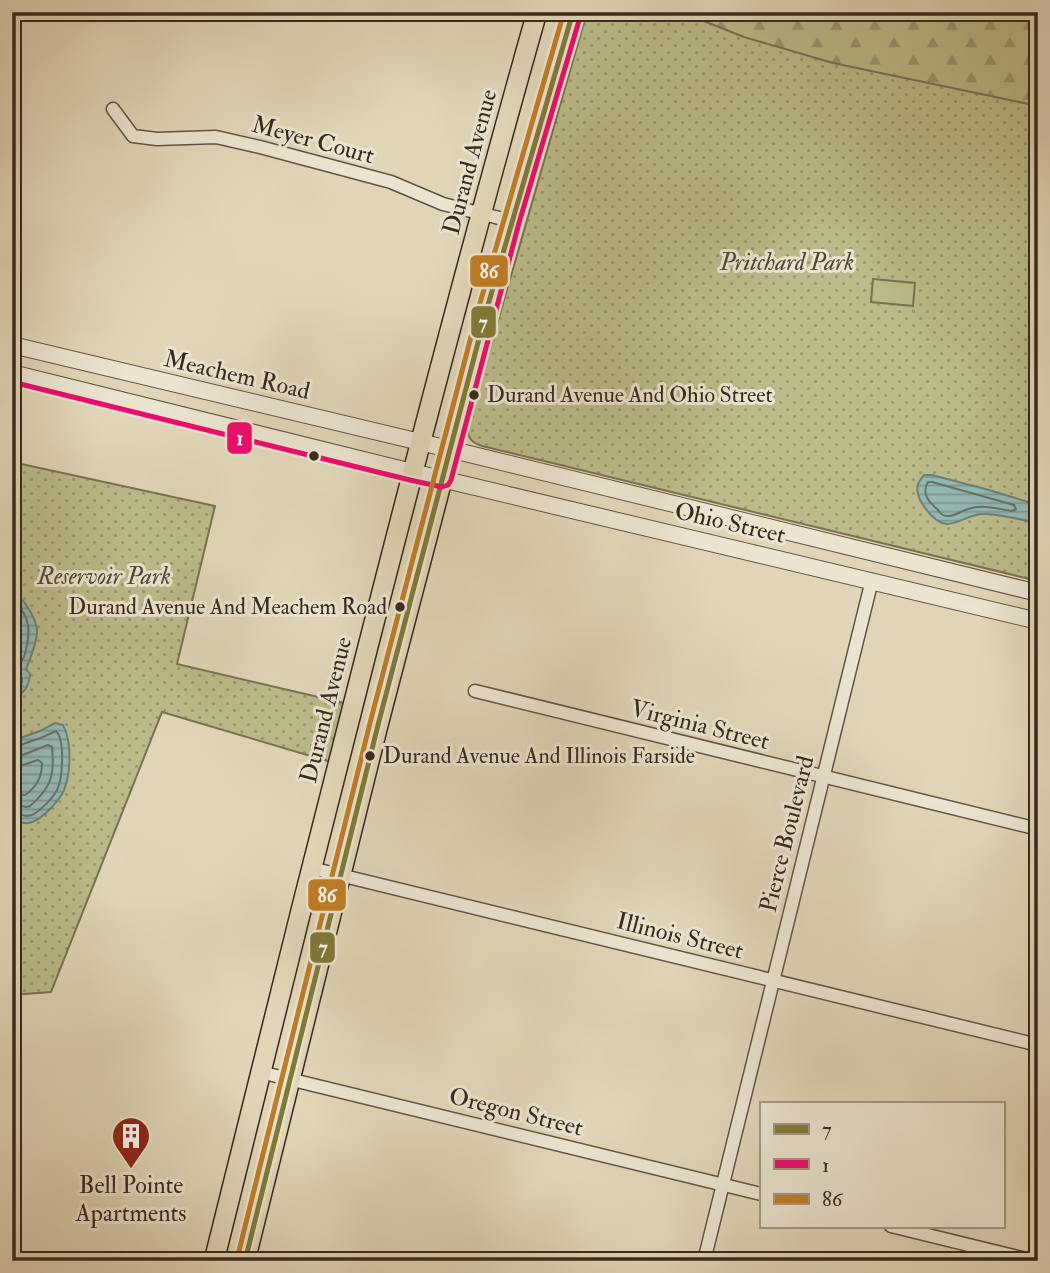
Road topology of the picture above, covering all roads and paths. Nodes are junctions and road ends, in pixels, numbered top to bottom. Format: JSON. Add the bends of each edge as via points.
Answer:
{"nodes":[{"id":1,"x":537,"y":12,"type":"edge"},
{"id":2,"x":573,"y":12,"type":"edge"},
{"id":3,"x":113,"y":109,"type":"dead end"},
{"id":4,"x":480,"y":214,"type":"junction"},
{"id":5,"x":511,"y":221,"type":"junction"},
{"id":6,"x":12,"y":345,"type":"edge"},
{"id":7,"x":12,"y":373,"type":"edge"},
{"id":8,"x":191,"y":388,"type":"junction"},
{"id":9,"x":186,"y":416,"type":"junction"},
{"id":10,"x":420,"y":442,"type":"junction"},
{"id":11,"x":451,"y":450,"type":"junction"},
{"id":12,"x":412,"y":472,"type":"junction"},
{"id":13,"x":443,"y":478,"type":"junction"},
{"id":14,"x":872,"y":580,"type":"junction"},
{"id":15,"x":1038,"y":593,"type":"edge"},
{"id":16,"x":1038,"y":621,"type":"edge"},
{"id":17,"x":475,"y":691,"type":"dead end"},
{"id":18,"x":823,"y":776,"type":"junction"},
{"id":19,"x":1038,"y":829,"type":"edge"},
{"id":20,"x":311,"y":868,"type":"junction"},
{"id":21,"x":341,"y":875,"type":"junction"},
{"id":22,"x":773,"y":981,"type":"junction"},
{"id":23,"x":1038,"y":1045,"type":"edge"},
{"id":24,"x":260,"y":1072,"type":"junction"},
{"id":25,"x":290,"y":1079,"type":"junction"},
{"id":26,"x":723,"y":1185,"type":"junction"},
{"id":27,"x":760,"y":1194,"type":"edge"},
{"id":28,"x":899,"y":1228,"type":"edge"},
{"id":29,"x":214,"y":1261,"type":"edge"},
{"id":30,"x":245,"y":1261,"type":"edge"},
{"id":31,"x":704,"y":1261,"type":"edge"},
{"id":32,"x":1034,"y":1261,"type":"edge"}],
"edges":[{"from":1,"to":4,"type":"main road","name":"Durand Avenue"},
{"from":2,"to":5,"type":"main road"},
{"from":3,"to":4,"type":"street","name":"Meyer Court","via":[[133,136],[216,137],[260,146],[391,182]]},
{"from":4,"to":5,"type":"street","name":"Meyer Court"},
{"from":4,"to":10,"type":"main road","name":"Durand Avenue"},
{"from":5,"to":11,"type":"main road"},
{"from":6,"to":8,"type":"street","name":"Meachem Road"},
{"from":7,"to":9,"type":"street","name":"Meachem Road"},
{"from":8,"to":9,"type":"street"},
{"from":8,"to":10,"type":"street","name":"Meachem Road"},
{"from":9,"to":12,"type":"street","name":"Meachem Road"},
{"from":10,"to":11,"type":"street","name":"Meachem Road"},
{"from":10,"to":12,"type":"main road","name":"Durand Avenue"},
{"from":11,"to":13,"type":"main road"},
{"from":11,"to":15,"type":"street","name":"Ohio Street"},
{"from":12,"to":13,"type":"street","name":"Ohio Street"},
{"from":12,"to":20,"type":"main road","name":"Durand Avenue"},
{"from":13,"to":14,"type":"street","name":"Ohio Street"},
{"from":13,"to":21,"type":"main road"},
{"from":14,"to":16,"type":"street","name":"Ohio Street"},
{"from":14,"to":18,"type":"street","name":"Pierce Boulevard"},
{"from":17,"to":18,"type":"street","name":"Virginia Street"},
{"from":18,"to":19,"type":"street","name":"Virginia Street"},
{"from":18,"to":22,"type":"street","name":"Pierce Boulevard"},
{"from":20,"to":21,"type":"street","name":"Illinois Street"},
{"from":20,"to":24,"type":"main road","name":"Durand Avenue"},
{"from":21,"to":22,"type":"street","name":"Illinois Street"},
{"from":21,"to":25,"type":"main road"},
{"from":22,"to":23,"type":"street","name":"Illinois Street"},
{"from":22,"to":26,"type":"street","name":"Pierce Boulevard"},
{"from":24,"to":25,"type":"street","name":"Oregon Street"},
{"from":24,"to":29,"type":"main road","name":"Durand Avenue"},
{"from":25,"to":26,"type":"street","name":"Oregon Street"},
{"from":25,"to":30,"type":"main road"},
{"from":26,"to":27,"type":"street","name":"Oregon Street"},
{"from":26,"to":31,"type":"street","name":"Pierce Boulevard"},
{"from":28,"to":32,"type":"street"}]}
